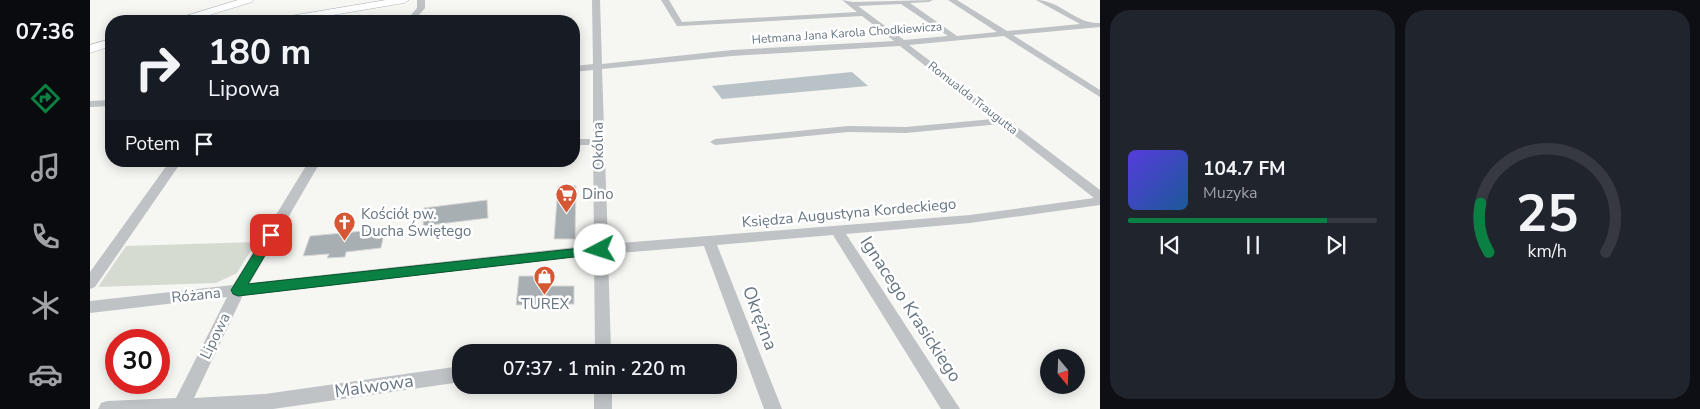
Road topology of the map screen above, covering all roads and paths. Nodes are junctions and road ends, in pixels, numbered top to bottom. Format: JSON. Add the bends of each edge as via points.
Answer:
{"nodes":[{"id":1,"x":248,"y":0,"type":"edge"},
{"id":2,"x":404,"y":0,"type":"edge"},
{"id":3,"x":421,"y":0,"type":"edge"},
{"id":4,"x":596,"y":0,"type":"edge"},
{"id":5,"x":665,"y":0,"type":"edge"},
{"id":6,"x":929,"y":0,"type":"edge"},
{"id":7,"x":952,"y":0,"type":"edge"},
{"id":8,"x":1040,"y":0,"type":"edge"},
{"id":9,"x":902,"y":1,"type":"junction"},
{"id":10,"x":849,"y":2,"type":"edge"},
{"id":11,"x":865,"y":14,"type":"junction"},
{"id":12,"x":199,"y":15,"type":"edge"},
{"id":13,"x":314,"y":15,"type":"edge"},
{"id":14,"x":415,"y":15,"type":"edge"},
{"id":15,"x":1100,"y":25,"type":"edge"},
{"id":16,"x":1089,"y":26,"type":"junction"},
{"id":17,"x":1100,"y":32,"type":"edge"},
{"id":18,"x":1006,"y":34,"type":"junction"},
{"id":19,"x":957,"y":39,"type":"junction"},
{"id":20,"x":903,"y":43,"type":"junction"},
{"id":21,"x":105,"y":44,"type":"edge"},
{"id":22,"x":90,"y":50,"type":"edge"},
{"id":23,"x":105,"y":50,"type":"edge"},
{"id":24,"x":105,"y":51,"type":"edge"},
{"id":25,"x":90,"y":55,"type":"edge"},
{"id":26,"x":596,"y":67,"type":"junction"},
{"id":27,"x":580,"y":68,"type":"edge"},
{"id":28,"x":1100,"y":94,"type":"edge"},
{"id":29,"x":105,"y":103,"type":"edge"},
{"id":30,"x":90,"y":104,"type":"edge"},
{"id":31,"x":1003,"y":121,"type":"junction"},
{"id":32,"x":580,"y":142,"type":"edge"},
{"id":33,"x":599,"y":142,"type":"junction"},
{"id":34,"x":715,"y":142,"type":"dead end"},
{"id":35,"x":172,"y":167,"type":"edge"},
{"id":36,"x":311,"y":167,"type":"edge"},
{"id":37,"x":1100,"y":196,"type":"edge"},
{"id":38,"x":1100,"y":201,"type":"edge"},
{"id":39,"x":837,"y":230,"type":"junction"},
{"id":40,"x":709,"y":241,"type":"junction"},
{"id":41,"x":600,"y":250,"type":"junction"},
{"id":42,"x":90,"y":283,"type":"edge"},
{"id":43,"x":238,"y":290,"type":"junction"},
{"id":44,"x":90,"y":307,"type":"edge"},
{"id":45,"x":603,"y":344,"type":"edge"},
{"id":46,"x":452,"y":375,"type":"edge"},
{"id":47,"x":603,"y":394,"type":"edge"},
{"id":48,"x":180,"y":408,"type":"edge"},
{"id":49,"x":108,"y":409,"type":"edge"},
{"id":50,"x":603,"y":409,"type":"edge"},
{"id":51,"x":773,"y":409,"type":"edge"},
{"id":52,"x":951,"y":409,"type":"edge"}],
"edges":[{"from":1,"to":12,"type":"street"},
{"from":2,"to":13,"type":"street"},
{"from":3,"to":14,"type":"street","via":[[421,8]]},
{"from":4,"to":26,"type":"street","name":"Okólna"},
{"from":5,"to":11,"type":"street","via":[[680,24]]},
{"from":6,"to":9,"type":"street"},
{"from":7,"to":18,"type":"street"},
{"from":8,"to":16,"type":"street"},
{"from":9,"to":10,"type":"street"},
{"from":9,"to":19,"type":"street"},
{"from":10,"to":11,"type":"street","name":"Romualda Traugutta"},
{"from":11,"to":20,"type":"street","name":"Romualda Traugutta"},
{"from":15,"to":16,"type":"street","name":"Hetmana Jana Karola Chodkiewicza"},
{"from":16,"to":17,"type":"street"},
{"from":16,"to":18,"type":"street","name":"Hetmana Jana Karola Chodkiewicza"},
{"from":18,"to":19,"type":"street","name":"Hetmana Jana Karola Chodkiewicza"},
{"from":18,"to":28,"type":"street"},
{"from":19,"to":20,"type":"street","name":"Hetmana Jana Karola Chodkiewicza"},
{"from":20,"to":26,"type":"street","name":"Hetmana Jana Karola Chodkiewicza","via":[[732,53]]},
{"from":20,"to":31,"type":"street","name":"Romualda Traugutta"},
{"from":21,"to":22,"type":"street"},
{"from":22,"to":23,"type":"street"},
{"from":24,"to":25,"type":"street"},
{"from":26,"to":27,"type":"street","name":"Hetmana Jana Karola Chodkiewicza"},
{"from":26,"to":33,"type":"street","name":"Okólna"},
{"from":29,"to":30,"type":"street"},
{"from":31,"to":34,"type":"street","via":[[906,130],[848,129]]},
{"from":31,"to":37,"type":"street","name":"Romualda Traugutta"},
{"from":32,"to":33,"type":"street"},
{"from":33,"to":41,"type":"street","name":"Okólna"},
{"from":35,"to":42,"type":"street"},
{"from":36,"to":43,"type":"street","name":"Lipowa"},
{"from":38,"to":39,"type":"street","name":"Księdza Augustyna Kordeckiego","via":[[970,219]]},
{"from":39,"to":40,"type":"street","name":"Księdza Augustyna Kordeckiego"},
{"from":39,"to":52,"type":"street","name":"Ignacego Krasickiego"},
{"from":40,"to":41,"type":"street","name":"Księdza Augustyna Kordeckiego"},
{"from":40,"to":51,"type":"street","name":"Okrężna"},
{"from":41,"to":43,"type":"street","name":"Różana"},
{"from":41,"to":45,"type":"street","name":"Okólna"},
{"from":43,"to":44,"type":"street","name":"Różana"},
{"from":43,"to":48,"type":"street","name":"Lipowa"},
{"from":46,"to":48,"type":"street","name":"Malwowa","via":[[236,405]]},
{"from":47,"to":50,"type":"street"},
{"from":48,"to":49,"type":"street","name":"Malwowa"}]}
